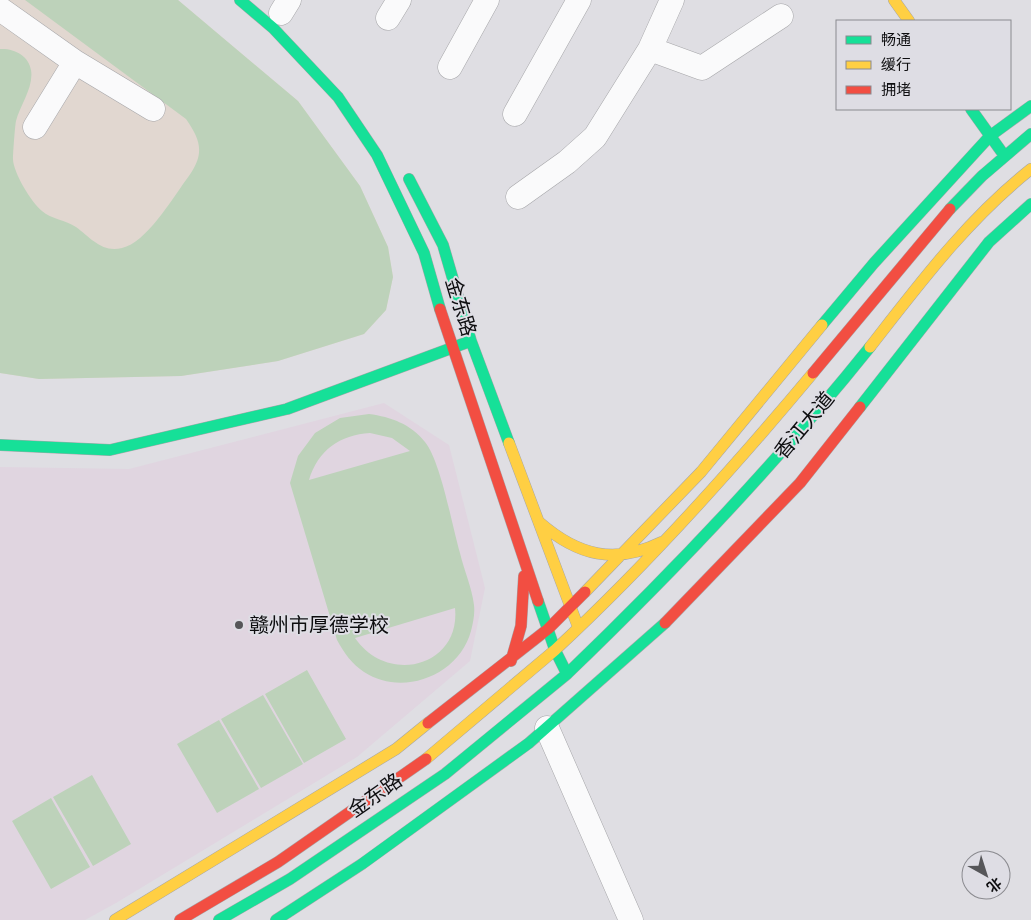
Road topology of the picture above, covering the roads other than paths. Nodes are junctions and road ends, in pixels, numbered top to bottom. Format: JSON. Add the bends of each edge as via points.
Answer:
{"nodes":[{"id":1,"x":240,"y":0,"type":"edge"},
{"id":2,"x":487,"y":0,"type":"edge"},
{"id":3,"x":579,"y":0,"type":"edge"},
{"id":4,"x":672,"y":0,"type":"edge"},
{"id":5,"x":894,"y":0,"type":"edge"},
{"id":6,"x":0,"y":9,"type":"edge"},
{"id":7,"x":781,"y":16,"type":"dead end"},
{"id":8,"x":908,"y":20,"type":"edge"},
{"id":9,"x":650,"y":50,"type":"junction"},
{"id":10,"x":75,"y":62,"type":"junction"},
{"id":11,"x":450,"y":67,"type":"dead end"},
{"id":12,"x":1031,"y":106,"type":"edge"},
{"id":13,"x":153,"y":109,"type":"dead end"},
{"id":14,"x":972,"y":110,"type":"edge"},
{"id":15,"x":515,"y":114,"type":"dead end"},
{"id":16,"x":35,"y":127,"type":"dead end"},
{"id":17,"x":1031,"y":134,"type":"edge"},
{"id":18,"x":990,"y":136,"type":"junction"},
{"id":19,"x":1004,"y":154,"type":"junction"},
{"id":20,"x":1031,"y":169,"type":"edge"},
{"id":21,"x":405,"y":172,"type":"dead end"},
{"id":22,"x":518,"y":197,"type":"dead end"},
{"id":23,"x":1031,"y":204,"type":"edge"},
{"id":24,"x":471,"y":341,"type":"junction"},
{"id":25,"x":452,"y":349,"type":"junction"},
{"id":26,"x":0,"y":445,"type":"edge"},
{"id":27,"x":539,"y":522,"type":"junction"},
{"id":28,"x":674,"y":535,"type":"junction"},
{"id":29,"x":522,"y":554,"type":"junction"},
{"id":30,"x":623,"y":555,"type":"junction"},
{"id":31,"x":571,"y":609,"type":"junction"},
{"id":32,"x":548,"y":629,"type":"junction"},
{"id":33,"x":583,"y":641,"type":"junction"},
{"id":34,"x":555,"y":650,"type":"junction"},
{"id":35,"x":512,"y":658,"type":"junction"},
{"id":36,"x":567,"y":674,"type":"junction"},
{"id":37,"x":489,"y":706,"type":"junction"},
{"id":38,"x":547,"y":728,"type":"junction"},
{"id":39,"x":115,"y":920,"type":"edge"},
{"id":40,"x":180,"y":920,"type":"edge"},
{"id":41,"x":220,"y":920,"type":"edge"},
{"id":42,"x":276,"y":920,"type":"edge"},
{"id":43,"x":631,"y":920,"type":"edge"}],
"edges":[{"from":1,"to":25,"type":"main road","name":"金东路","via":[[274,28],[338,97],[378,155],[424,253]]},
{"from":2,"to":11,"type":"street"},
{"from":3,"to":15,"type":"street"},
{"from":4,"to":9,"type":"street"},
{"from":5,"to":8,"type":"main road"},
{"from":6,"to":10,"type":"street"},
{"from":7,"to":9,"type":"street","via":[[702,68]]},
{"from":9,"to":22,"type":"street","via":[[595,137],[567,162]]},
{"from":10,"to":13,"type":"street"},
{"from":10,"to":16,"type":"street"},
{"from":12,"to":18,"type":"main road"},
{"from":14,"to":18,"type":"main road"},
{"from":17,"to":19,"type":"main road"},
{"from":18,"to":19,"type":"main road"},
{"from":18,"to":30,"type":"main road","via":[[874,263],[701,472]]},
{"from":19,"to":28,"type":"main road","via":[[926,239]]},
{"from":20,"to":33,"type":"main road","name":"香江大道","via":[[979,215],[773,462],[678,565]]},
{"from":21,"to":24,"type":"main road","name":"金东路","via":[[443,245]]},
{"from":23,"to":38,"type":"main road","via":[[983,249],[800,483],[661,627]]},
{"from":24,"to":25,"type":"main road"},
{"from":24,"to":27,"type":"main road","name":"金东路"},
{"from":25,"to":26,"type":"main road","via":[[287,409],[110,450]]},
{"from":25,"to":29,"type":"main road","name":"金东路"},
{"from":27,"to":30,"type":"main road","via":[[550,533],[577,549],[592,554]]},
{"from":27,"to":31,"type":"main road","name":"金东路"},
{"from":28,"to":30,"type":"main road","via":[[643,551]]},
{"from":28,"to":33,"type":"main road"},
{"from":29,"to":32,"type":"main road","name":"金东路"},
{"from":29,"to":35,"type":"main road","via":[[524,602]]},
{"from":30,"to":31,"type":"main road"},
{"from":31,"to":32,"type":"main road"},
{"from":31,"to":33,"type":"main road","name":"金东路"},
{"from":32,"to":34,"type":"main road","name":"金东路"},
{"from":32,"to":35,"type":"main road"},
{"from":33,"to":34,"type":"main road"},
{"from":33,"to":36,"type":"main road","name":"香江大道"},
{"from":34,"to":36,"type":"main road","name":"金东路"},
{"from":34,"to":37,"type":"main road","name":"金东路"},
{"from":35,"to":37,"type":"main road"},
{"from":35,"to":39,"type":"main road","via":[[396,749]]},
{"from":36,"to":41,"type":"main road","name":"金东路","via":[[445,774],[290,879]]},
{"from":37,"to":40,"type":"main road","name":"金东路","via":[[430,756],[278,862]]},
{"from":38,"to":42,"type":"main road","via":[[362,864]]},
{"from":38,"to":43,"type":"street"}]}
